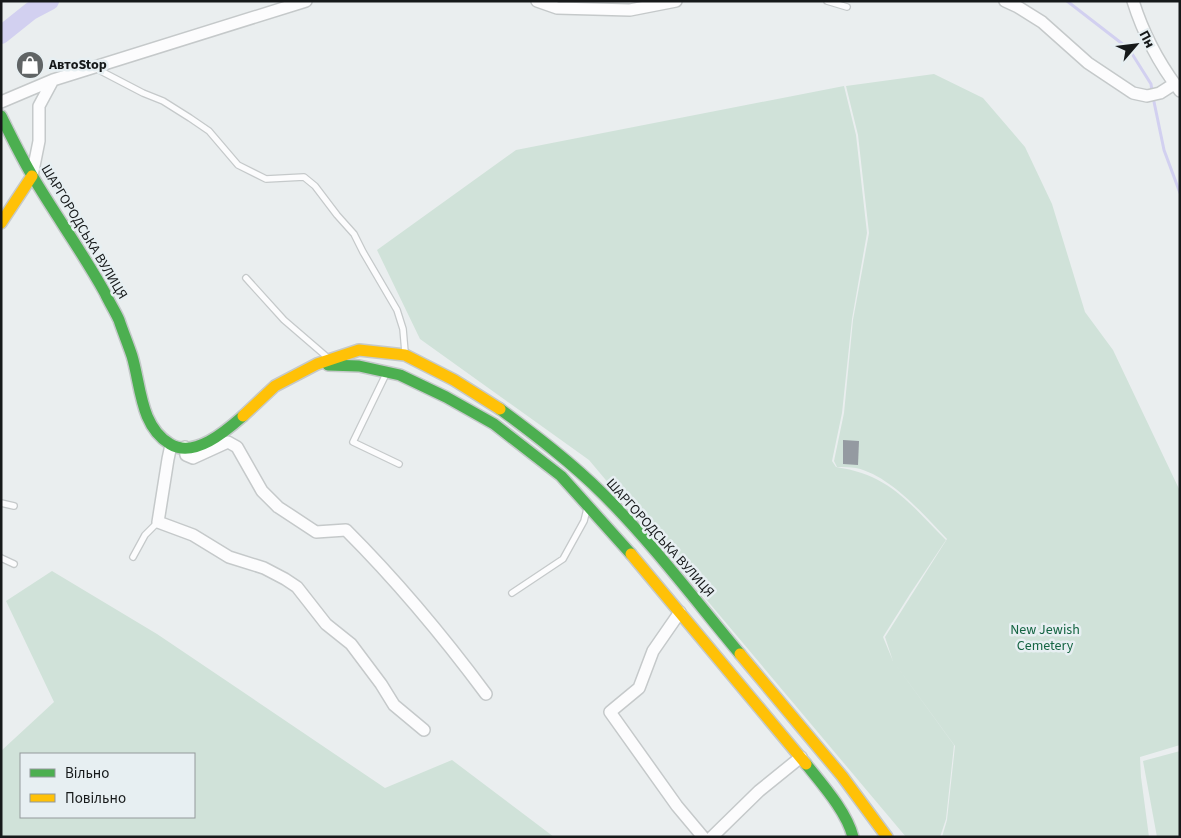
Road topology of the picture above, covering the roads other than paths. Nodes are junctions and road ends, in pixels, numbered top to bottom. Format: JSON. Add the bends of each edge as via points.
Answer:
{"nodes":[{"id":1,"x":306,"y":1,"type":"edge"},
{"id":2,"x":537,"y":1,"type":"edge"},
{"id":3,"x":676,"y":1,"type":"edge"},
{"id":4,"x":827,"y":1,"type":"edge"},
{"id":5,"x":1005,"y":1,"type":"edge"},
{"id":6,"x":1133,"y":1,"type":"edge"},
{"id":7,"x":847,"y":7,"type":"dead end"},
{"id":8,"x":93,"y":67,"type":"junction"},
{"id":9,"x":53,"y":80,"type":"junction"},
{"id":10,"x":1177,"y":88,"type":"edge"},
{"id":11,"x":1,"y":102,"type":"edge"},
{"id":12,"x":1,"y":116,"type":"edge"},
{"id":13,"x":32,"y":176,"type":"junction"},
{"id":14,"x":1,"y":223,"type":"edge"},
{"id":15,"x":246,"y":278,"type":"dead end"},
{"id":16,"x":405,"y":355,"type":"junction"},
{"id":17,"x":331,"y":360,"type":"junction"},
{"id":18,"x":317,"y":364,"type":"junction"},
{"id":19,"x":387,"y":372,"type":"junction"},
{"id":20,"x":172,"y":445,"type":"junction"},
{"id":21,"x":185,"y":447,"type":"junction"},
{"id":22,"x":398,"y":464,"type":"dead end"},
{"id":23,"x":1,"y":503,"type":"edge"},
{"id":24,"x":588,"y":505,"type":"junction"},
{"id":25,"x":14,"y":506,"type":"dead end"},
{"id":26,"x":158,"y":522,"type":"junction"},
{"id":27,"x":133,"y":557,"type":"dead end"},
{"id":28,"x":1,"y":558,"type":"edge"},
{"id":29,"x":14,"y":564,"type":"dead end"},
{"id":30,"x":512,"y":592,"type":"dead end"},
{"id":31,"x":680,"y":612,"type":"junction"},
{"id":32,"x":486,"y":694,"type":"dead end"},
{"id":33,"x":424,"y":730,"type":"dead end"},
{"id":34,"x":801,"y":757,"type":"junction"},
{"id":35,"x":703,"y":837,"type":"edge"},
{"id":36,"x":712,"y":837,"type":"edge"},
{"id":37,"x":853,"y":837,"type":"edge"},
{"id":38,"x":887,"y":837,"type":"edge"}],
"edges":[{"from":1,"to":8,"type":"street"},
{"from":2,"to":3,"type":"street","via":[[557,8],[630,10]]},
{"from":4,"to":7,"type":"lane"},
{"from":5,"to":10,"type":"street","via":[[1042,22],[1096,68],[1133,93],[1148,96]]},
{"from":6,"to":10,"type":"street","via":[[1139,21]]},
{"from":8,"to":9,"type":"street"},
{"from":8,"to":16,"type":"lane","via":[[164,101],[190,118],[209,131],[238,165],[266,179],[304,177],[315,186],[354,234],[397,310]]},
{"from":9,"to":11,"type":"street"},
{"from":9,"to":13,"type":"street","via":[[38,106],[38,141]]},
{"from":12,"to":13,"type":"main road","name":"ШАРГОРОДСЬКА ВУЛИЦЯ"},
{"from":13,"to":14,"type":"main road"},
{"from":13,"to":20,"type":"main road","name":"ШАРГОРОДСЬКА ВУЛИЦЯ","via":[[114,310],[132,357],[148,419],[160,436]]},
{"from":15,"to":17,"type":"lane","via":[[284,320]]},
{"from":16,"to":17,"type":"main road","name":"ШАРГОРОДСЬКА ВУЛИЦЯ","via":[[359,350]]},
{"from":16,"to":38,"type":"main road","name":"ШАРГОРОДСЬКА ВУЛИЦЯ","via":[[454,380],[501,410],[602,492],[709,615],[842,776],[876,827]]},
{"from":17,"to":18,"type":"main road","name":"ШАРГОРОДСЬКА ВУЛИЦЯ"},
{"from":18,"to":19,"type":"main road","via":[[359,366]]},
{"from":18,"to":21,"type":"main road","name":"ШАРГОРОДСЬКА ВУЛИЦЯ","via":[[275,386],[212,440],[197,447]]},
{"from":19,"to":22,"type":"lane","via":[[353,442]]},
{"from":19,"to":24,"type":"main road","via":[[446,397],[494,424],[561,476]]},
{"from":20,"to":21,"type":"main road","name":"ШАРГОРОДСЬКА ВУЛИЦЯ"},
{"from":20,"to":26,"type":"street"},
{"from":21,"to":32,"type":"street","name":"ШАРГОРОДСЬКА ВУЛИЦЯ","via":[[186,455],[193,458],[228,442],[237,447],[262,491],[278,507],[316,532],[346,530],[403,590]]},
{"from":23,"to":25,"type":"lane"},
{"from":24,"to":30,"type":"lane","via":[[584,521],[563,559]]},
{"from":24,"to":31,"type":"main road"},
{"from":26,"to":27,"type":"lane","via":[[145,535]]},
{"from":26,"to":33,"type":"street","via":[[193,535],[229,557],[264,568],[297,587],[326,624],[351,644],[394,705]]},
{"from":28,"to":29,"type":"lane"},
{"from":31,"to":34,"type":"main road"},
{"from":31,"to":35,"type":"street","via":[[652,652],[639,688],[610,712]]},
{"from":34,"to":36,"type":"street"},
{"from":34,"to":37,"type":"main road","via":[[827,788]]}]}
